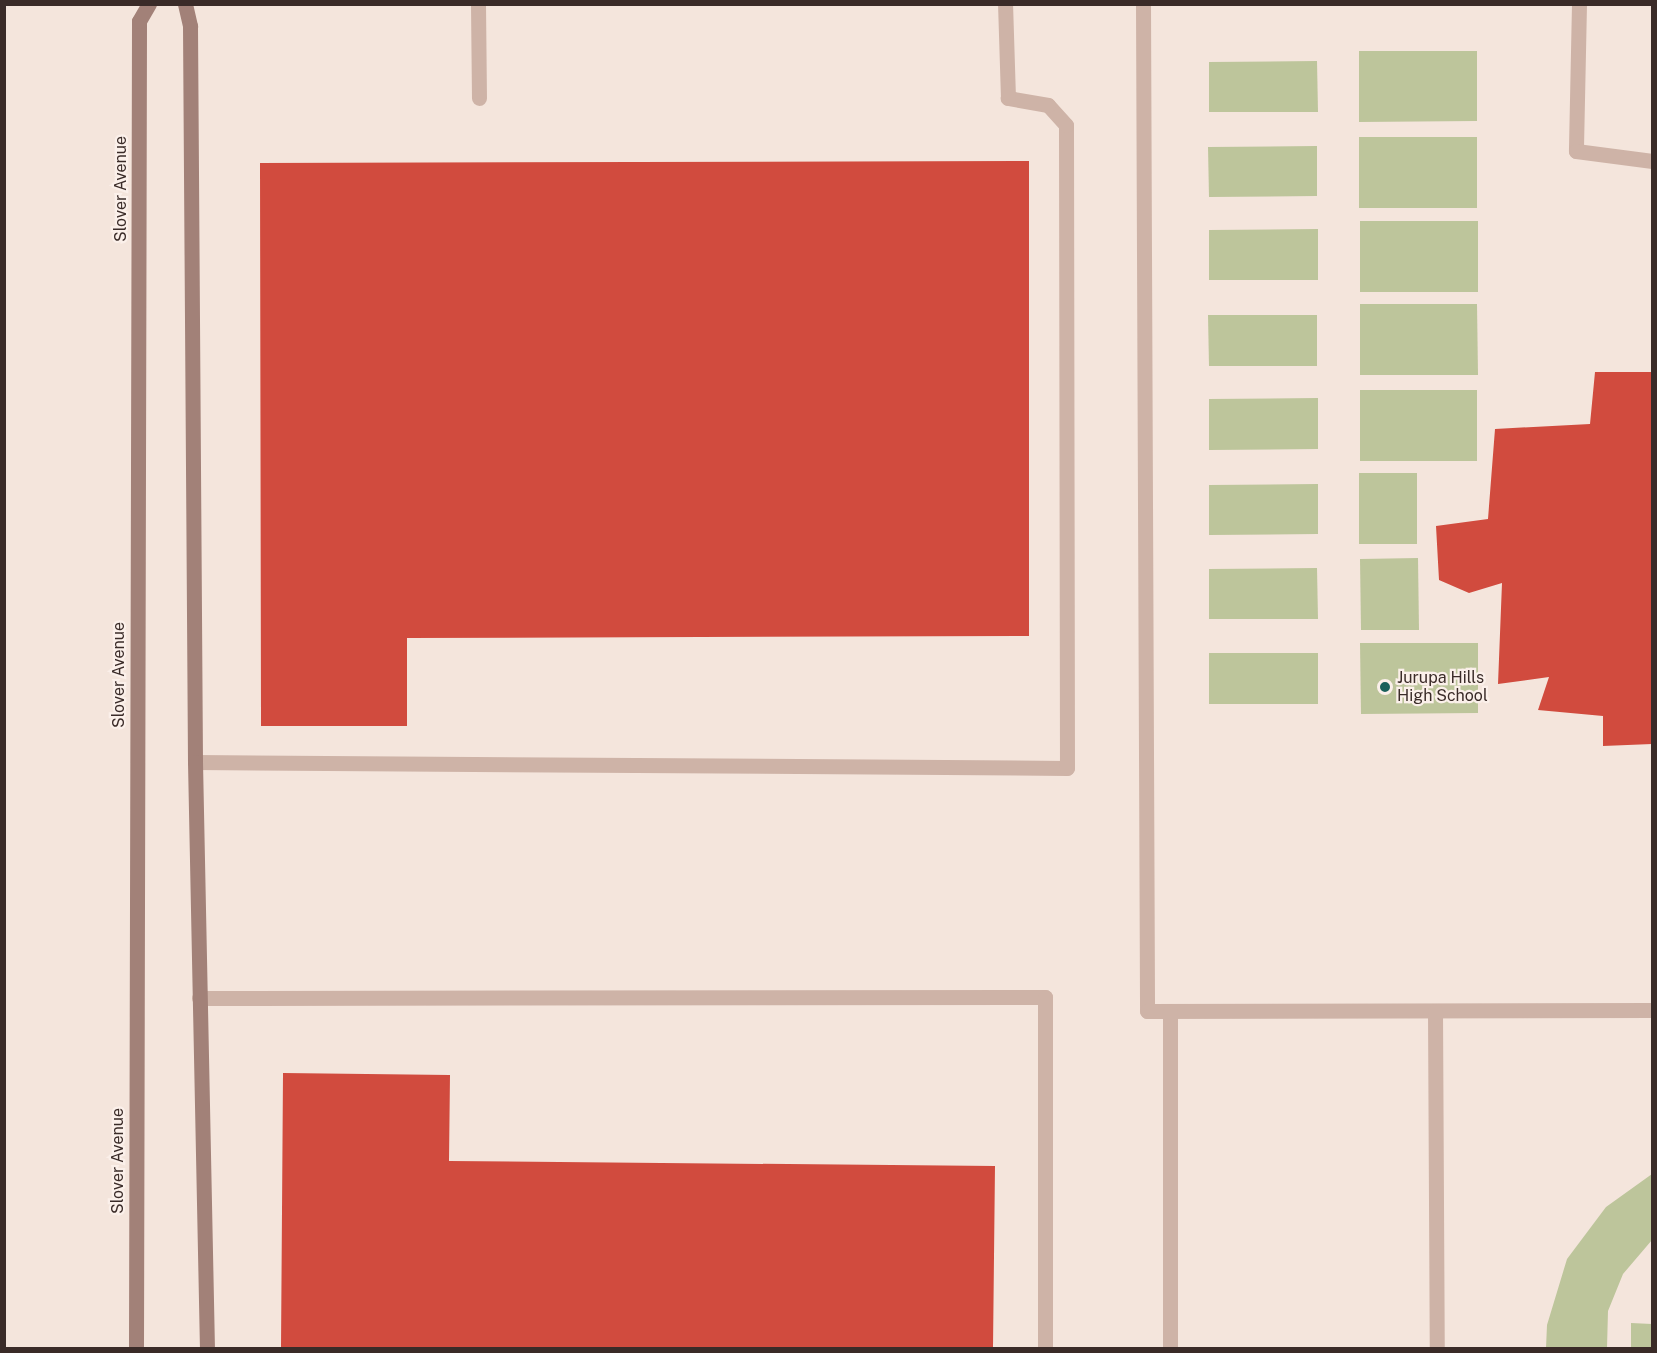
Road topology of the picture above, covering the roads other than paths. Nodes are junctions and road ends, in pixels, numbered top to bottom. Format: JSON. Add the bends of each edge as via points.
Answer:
{"nodes":[{"id":1,"x":150,"y":4,"type":"edge"},
{"id":2,"x":185,"y":4,"type":"edge"},
{"id":3,"x":478,"y":4,"type":"edge"},
{"id":4,"x":1005,"y":4,"type":"edge"},
{"id":5,"x":1143,"y":4,"type":"edge"},
{"id":6,"x":1579,"y":4,"type":"edge"},
{"id":7,"x":479,"y":98,"type":"dead end"},
{"id":8,"x":1653,"y":160,"type":"edge"},
{"id":9,"x":195,"y":762,"type":"junction"},
{"id":10,"x":199,"y":998,"type":"junction"},
{"id":11,"x":1653,"y":1010,"type":"edge"},
{"id":12,"x":1170,"y":1011,"type":"junction"},
{"id":13,"x":1435,"y":1011,"type":"junction"},
{"id":14,"x":136,"y":1348,"type":"edge"},
{"id":15,"x":207,"y":1348,"type":"edge"},
{"id":16,"x":1045,"y":1348,"type":"edge"},
{"id":17,"x":1170,"y":1348,"type":"edge"},
{"id":18,"x":1437,"y":1348,"type":"edge"}],
"edges":[{"from":1,"to":14,"type":"main road","name":"Slover Avenue","via":[[139,21]]},
{"from":2,"to":9,"type":"main road","via":[[190,26]]},
{"from":3,"to":7,"type":"lane"},
{"from":4,"to":9,"type":"lane","via":[[1008,98],[1048,105],[1066,125],[1067,768]]},
{"from":5,"to":12,"type":"lane","via":[[1147,1011]]},
{"from":6,"to":8,"type":"lane","via":[[1576,151]]},
{"from":9,"to":10,"type":"main road"},
{"from":10,"to":15,"type":"main road"},
{"from":10,"to":16,"type":"lane","via":[[1045,997]]},
{"from":11,"to":13,"type":"lane"},
{"from":12,"to":13,"type":"lane"},
{"from":12,"to":17,"type":"lane"},
{"from":13,"to":18,"type":"lane"}]}
